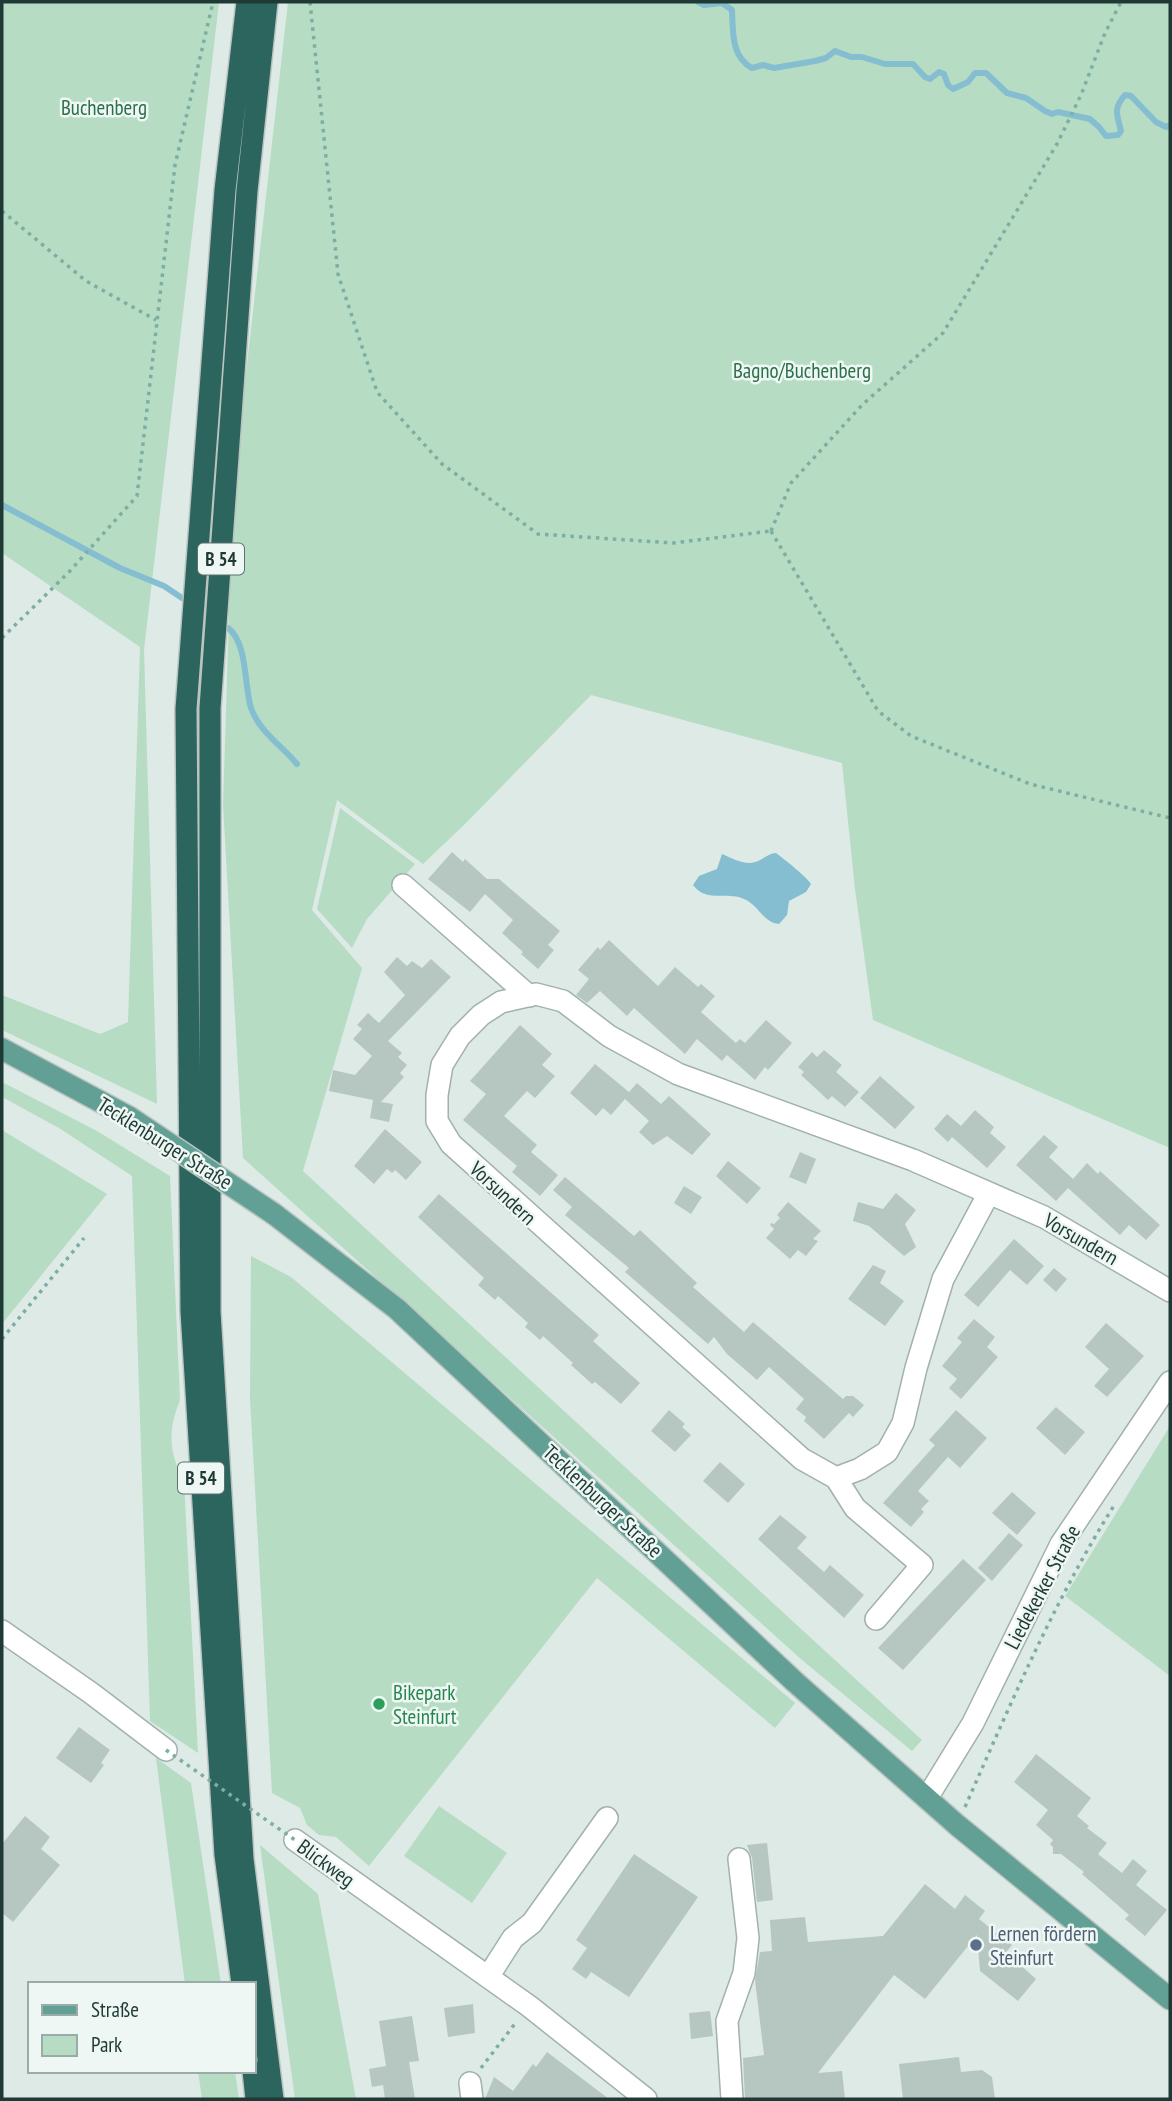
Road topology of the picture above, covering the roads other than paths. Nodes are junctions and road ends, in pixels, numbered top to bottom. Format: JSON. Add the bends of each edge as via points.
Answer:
{"nodes":[{"id":1,"x":247,"y":2,"type":"edge"},
{"id":2,"x":267,"y":2,"type":"edge"},
{"id":3,"x":403,"y":885,"type":"dead end"},
{"id":4,"x":528,"y":996,"type":"junction"},
{"id":5,"x":2,"y":1049,"type":"edge"},
{"id":6,"x":989,"y":1193,"type":"junction"},
{"id":7,"x":1170,"y":1292,"type":"edge"},
{"id":8,"x":1170,"y":1382,"type":"edge"},
{"id":9,"x":836,"y":1478,"type":"junction"},
{"id":10,"x":876,"y":1619,"type":"dead end"},
{"id":11,"x":2,"y":1631,"type":"edge"},
{"id":12,"x":166,"y":1750,"type":"road end"},
{"id":13,"x":927,"y":1798,"type":"junction"},
{"id":14,"x":607,"y":1818,"type":"dead end"},
{"id":15,"x":295,"y":1840,"type":"road end"},
{"id":16,"x":739,"y":1859,"type":"dead end"},
{"id":17,"x":488,"y":1977,"type":"junction"},
{"id":18,"x":242,"y":1982,"type":"edge"},
{"id":19,"x":1170,"y":1999,"type":"edge"},
{"id":20,"x":253,"y":2073,"type":"edge"},
{"id":21,"x":256,"y":2099,"type":"edge"},
{"id":22,"x":273,"y":2099,"type":"edge"},
{"id":23,"x":646,"y":2099,"type":"edge"},
{"id":24,"x":733,"y":2099,"type":"edge"}],
"edges":[{"from":1,"to":18,"type":"highway","number":"B 54","via":[[225,190],[186,709],[191,1311],[225,1855]]},
{"from":2,"to":22,"type":"highway","number":"B 54","via":[[247,191],[210,708],[210,1312],[243,1859]]},
{"from":3,"to":4,"type":"street"},
{"from":4,"to":6,"type":"street","name":"Vorsundern","via":[[563,1001],[609,1036],[678,1074],[901,1155]]},
{"from":4,"to":9,"type":"street","name":"Vorsundern","via":[[501,1002],[481,1015],[460,1036],[442,1065],[437,1121],[451,1144],[802,1459]]},
{"from":5,"to":13,"type":"main road","name":"Tecklenburger Straße","bridge":true,"via":[[129,1117],[274,1214],[397,1309],[795,1682]]},
{"from":6,"to":7,"type":"street","name":"Vorsundern","via":[[1044,1217]]},
{"from":6,"to":9,"type":"street","via":[[943,1279],[898,1433],[887,1452]]},
{"from":8,"to":13,"type":"street","name":"Liedekerker Straße","via":[[1061,1544],[973,1723]]},
{"from":9,"to":10,"type":"street","via":[[855,1508],[922,1565]]},
{"from":11,"to":12,"type":"street"},
{"from":13,"to":19,"type":"main road","name":"Tecklenburger Straße"},
{"from":14,"to":17,"type":"street"},
{"from":15,"to":17,"type":"street","name":"Blickweg"},
{"from":16,"to":24,"type":"street","via":[[748,1938],[744,1973],[727,2021]]},
{"from":17,"to":23,"type":"street","name":"Blickweg"},
{"from":20,"to":21,"type":"highway"}]}
